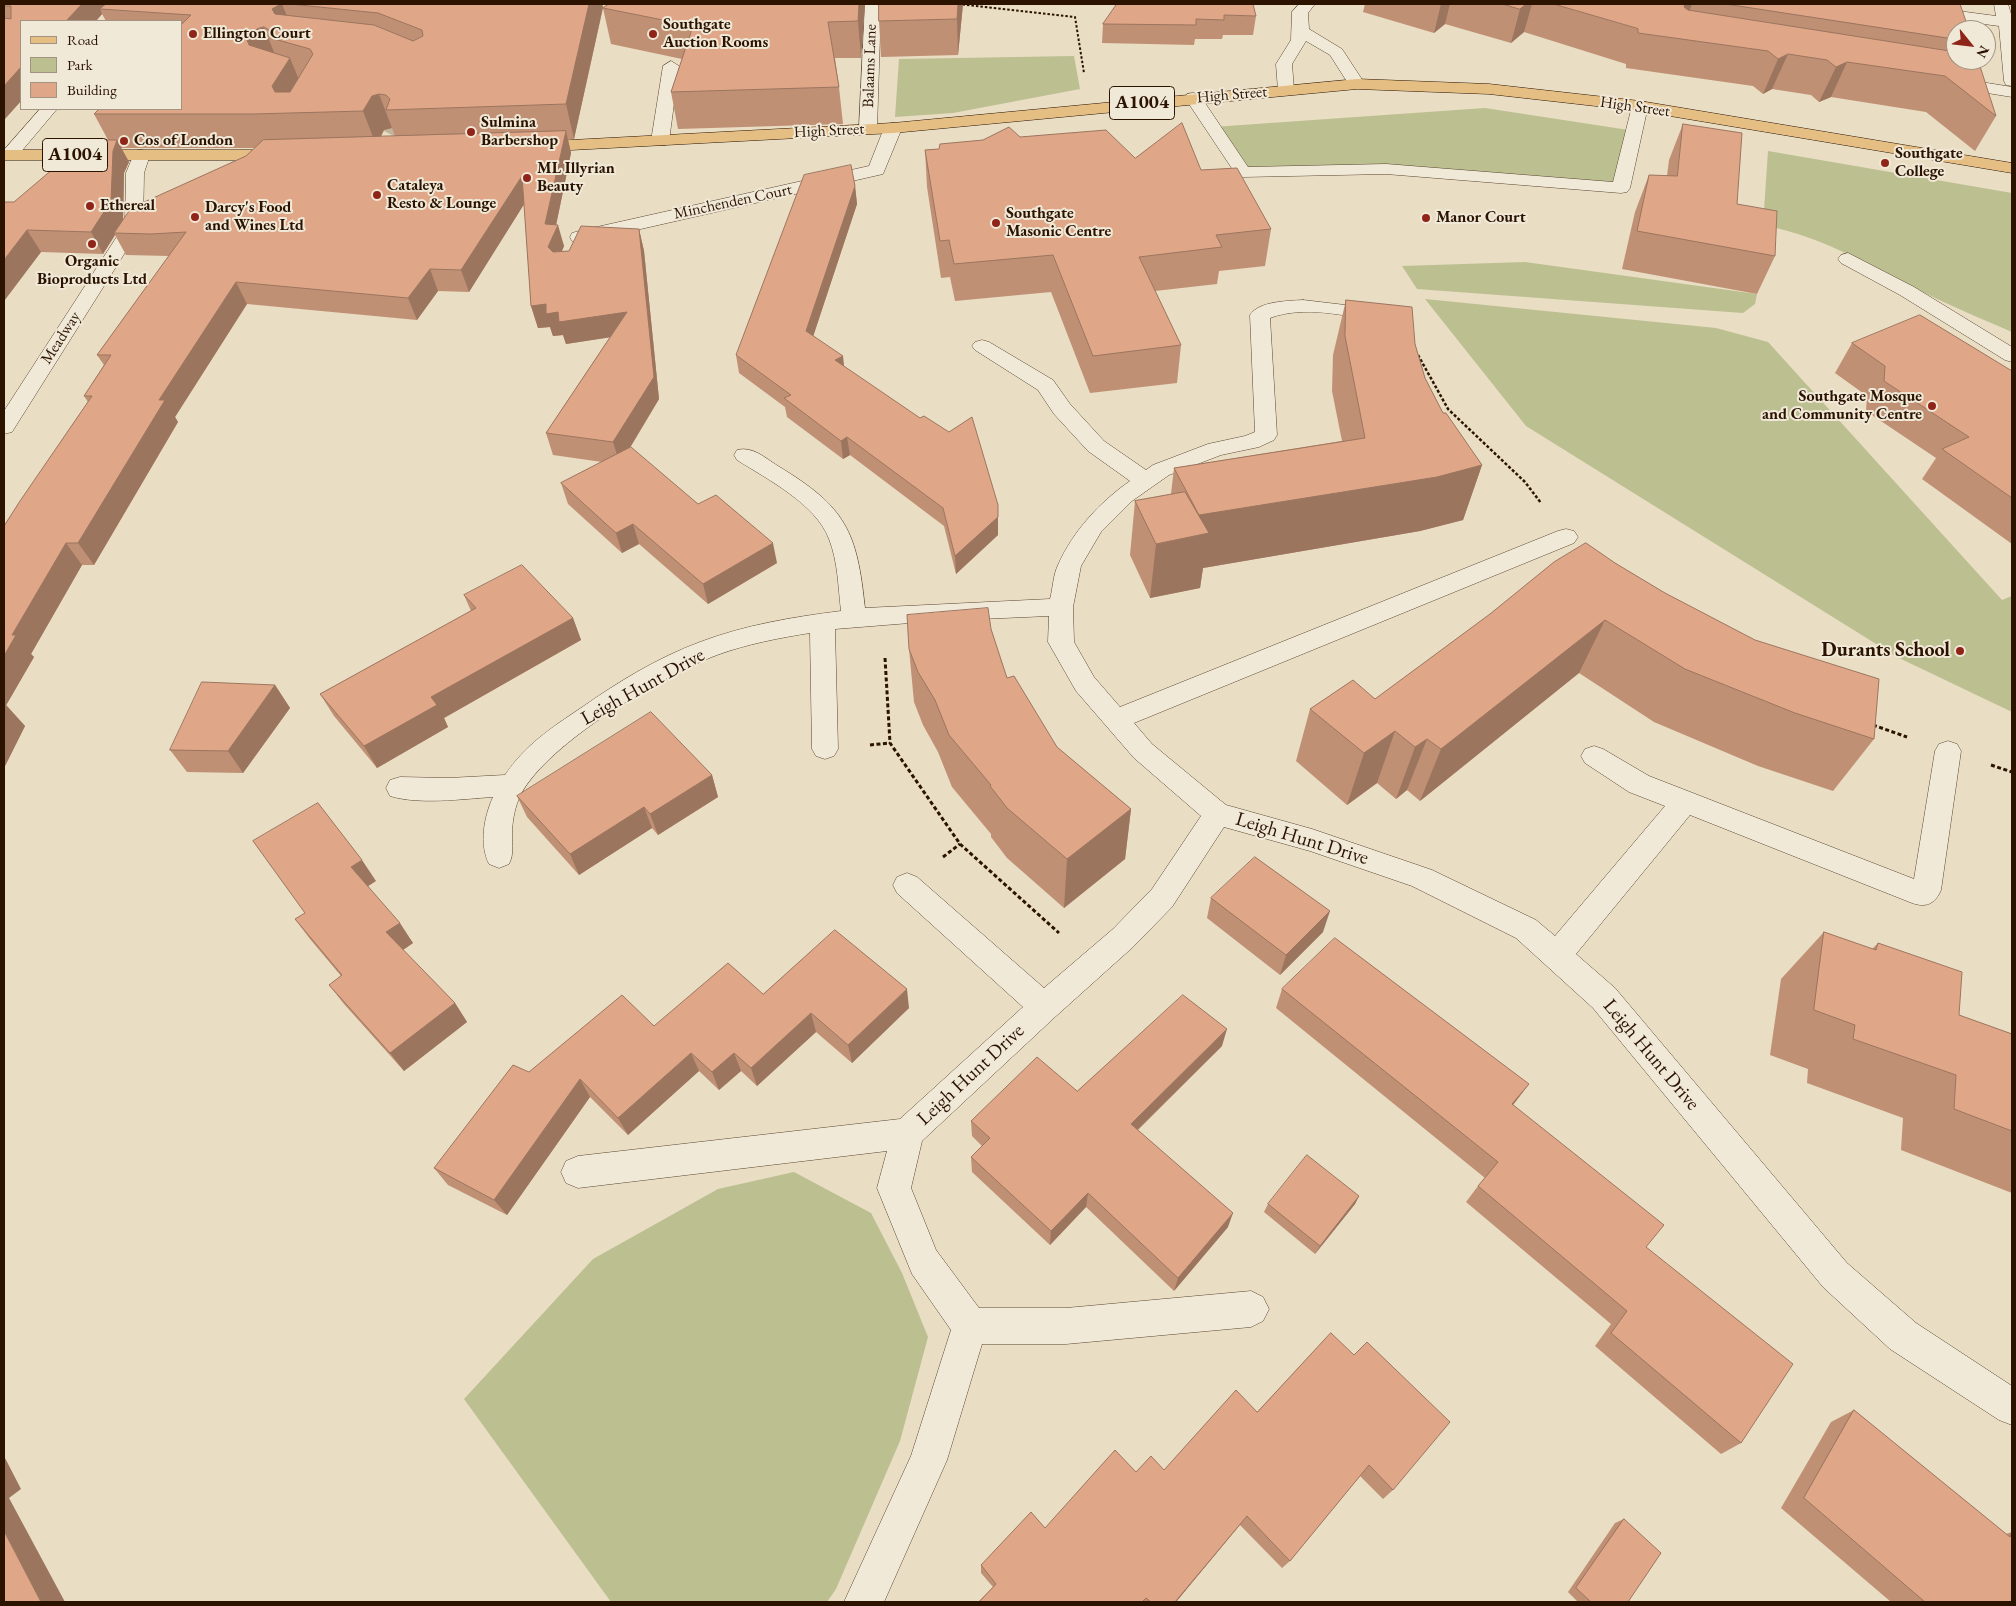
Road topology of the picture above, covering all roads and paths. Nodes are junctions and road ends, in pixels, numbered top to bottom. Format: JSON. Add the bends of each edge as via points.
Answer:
{"nodes":[{"id":1,"x":873,"y":4,"type":"edge"},
{"id":2,"x":958,"y":4,"type":"edge"},
{"id":3,"x":1307,"y":4,"type":"edge"},
{"id":4,"x":1873,"y":4,"type":"edge"},
{"id":5,"x":2001,"y":4,"type":"edge"},
{"id":6,"x":2006,"y":22,"type":"junction"},
{"id":7,"x":1302,"y":32,"type":"junction"},
{"id":8,"x":671,"y":66,"type":"edge"},
{"id":9,"x":1936,"y":80,"type":"edge"},
{"id":10,"x":2012,"y":81,"type":"edge"},
{"id":11,"x":1357,"y":84,"type":"junction"},
{"id":12,"x":1286,"y":90,"type":"junction"},
{"id":13,"x":2012,"y":92,"type":"edge"},
{"id":14,"x":1193,"y":98,"type":"junction"},
{"id":15,"x":1640,"y":106,"type":"junction"},
{"id":16,"x":1089,"y":108,"type":"junction"},
{"id":17,"x":48,"y":110,"type":"edge"},
{"id":18,"x":893,"y":128,"type":"junction"},
{"id":19,"x":868,"y":129,"type":"junction"},
{"id":20,"x":660,"y":141,"type":"junction"},
{"id":21,"x":520,"y":148,"type":"edge"},
{"id":22,"x":275,"y":152,"type":"junction"},
{"id":23,"x":303,"y":154,"type":"edge"},
{"id":24,"x":6,"y":155,"type":"edge"},
{"id":25,"x":142,"y":155,"type":"junction"},
{"id":26,"x":2012,"y":168,"type":"edge"},
{"id":27,"x":249,"y":172,"type":"edge"},
{"id":28,"x":573,"y":252,"type":"edge"},
{"id":29,"x":1848,"y":259,"type":"dead end"},
{"id":30,"x":1400,"y":317,"type":"joint"},
{"id":31,"x":982,"y":346,"type":"dead end"},
{"id":32,"x":2012,"y":356,"type":"edge"},
{"id":33,"x":4,"y":427,"type":"edge"},
{"id":34,"x":746,"y":455,"type":"dead end"},
{"id":35,"x":1146,"y":481,"type":"junction"},
{"id":36,"x":1566,"y":537,"type":"joint"},
{"id":37,"x":1061,"y":607,"type":"junction"},
{"id":38,"x":883,"y":615,"type":"junction"},
{"id":39,"x":854,"y":618,"type":"junction"},
{"id":40,"x":822,"y":623,"type":"junction"},
{"id":41,"x":1116,"y":719,"type":"junction"},
{"id":42,"x":1872,"y":724,"type":"edge"},
{"id":43,"x":825,"y":749,"type":"dead end"},
{"id":44,"x":1948,"y":751,"type":"junction"},
{"id":45,"x":1594,"y":756,"type":"dead end"},
{"id":46,"x":2012,"y":772,"type":"edge"},
{"id":47,"x":514,"y":785,"type":"junction"},
{"id":48,"x":400,"y":788,"type":"dead end"},
{"id":49,"x":1685,"y":802,"type":"junction"},
{"id":50,"x":1217,"y":814,"type":"junction"},
{"id":51,"x":499,"y":856,"type":"dead end"},
{"id":52,"x":907,"y":885,"type":"dead end"},
{"id":53,"x":1557,"y":955,"type":"junction"},
{"id":54,"x":1094,"y":964,"type":"junction"},
{"id":55,"x":1044,"y":1007,"type":"junction"},
{"id":56,"x":908,"y":1133,"type":"junction"},
{"id":57,"x":578,"y":1172,"type":"dead end"},
{"id":58,"x":1252,"y":1309,"type":"dead end"},
{"id":59,"x":970,"y":1326,"type":"junction"},
{"id":60,"x":2012,"y":1407,"type":"edge"},
{"id":61,"x":864,"y":1602,"type":"edge"}],
"edges":[{"from":1,"to":19,"type":"street","name":"Balaams Lane"},
{"from":2,"to":16,"type":"path","via":[[1075,17]]},
{"from":3,"to":7,"type":"street","via":[[1300,12]]},
{"from":4,"to":6,"type":"street"},
{"from":5,"to":6,"type":"street"},
{"from":6,"to":10,"type":"street"},
{"from":7,"to":11,"type":"street","via":[[1336,52]]},
{"from":7,"to":12,"type":"street","via":[[1296,49],[1284,64]]},
{"from":8,"to":20,"type":"street"},
{"from":9,"to":13,"type":"street"},
{"from":11,"to":12,"type":"main road","name":"High Street","number":"A1004"},
{"from":11,"to":15,"type":"main road","name":"High Street","number":"A1004","via":[[1489,89]]},
{"from":12,"to":14,"type":"main road","name":"High Street","number":"A1004"},
{"from":14,"to":15,"type":"street","via":[[1243,172],[1386,169],[1621,188]]},
{"from":14,"to":16,"type":"main road","name":"High Street","number":"A1004"},
{"from":15,"to":26,"type":"main road","name":"High Street","number":"A1004"},
{"from":16,"to":18,"type":"main road","name":"High Street","number":"A1004"},
{"from":17,"to":24,"type":"street"},
{"from":18,"to":19,"type":"main road","name":"High Street","number":"A1004"},
{"from":18,"to":28,"type":"street","name":"Minchenden Court","via":[[877,170],[580,236]]},
{"from":19,"to":20,"type":"main road","name":"High Street","number":"A1004"},
{"from":20,"to":21,"type":"main road","name":"High Street","number":"A1004"},
{"from":22,"to":23,"type":"main road","number":"A1004"},
{"from":22,"to":25,"type":"main road","number":"A1004"},
{"from":22,"to":27,"type":"street"},
{"from":24,"to":25,"type":"main road","number":"A1004"},
{"from":25,"to":33,"type":"street","name":"Meadway","via":[[134,173],[143,220]]},
{"from":29,"to":32,"type":"street"},
{"from":30,"to":35,"type":"street","name":"Leigh Hunt Drive","via":[[1291,305],[1260,315],[1266,435],[1251,442],[1216,449],[1161,470]]},
{"from":30,"to":36,"type":"path","via":[[1411,344],[1448,409],[1525,482]]},
{"from":31,"to":35,"type":"street","via":[[1046,385],[1062,409],[1096,446]]},
{"from":34,"to":39,"type":"street","via":[[822,509],[837,528],[846,553]]},
{"from":35,"to":37,"type":"street","name":"Leigh Hunt Drive","via":[[1124,496],[1093,527],[1069,566]]},
{"from":36,"to":41,"type":"street"},
{"from":37,"to":38,"type":"street","name":"Leigh Hunt Drive"},
{"from":37,"to":41,"type":"street","name":"Leigh Hunt Drive","via":[[1061,642],[1085,684]]},
{"from":38,"to":39,"type":"street","name":"Leigh Hunt Drive"},
{"from":38,"to":54,"type":"path","via":[[890,743],[960,844]]},
{"from":39,"to":40,"type":"street","name":"Leigh Hunt Drive"},
{"from":40,"to":43,"type":"street"},
{"from":40,"to":47,"type":"street","name":"Leigh Hunt Drive","via":[[727,642],[682,660],[638,684],[548,743],[528,763]]},
{"from":41,"to":50,"type":"street","name":"Leigh Hunt Drive","via":[[1142,751]]},
{"from":42,"to":44,"type":"path"},
{"from":44,"to":46,"type":"path"},
{"from":44,"to":49,"type":"street","via":[[1927,890],[1922,894]]},
{"from":45,"to":49,"type":"street","via":[[1638,784]]},
{"from":47,"to":48,"type":"street"},
{"from":47,"to":51,"type":"street","name":"Leigh Hunt Drive","via":[[498,828]]},
{"from":49,"to":53,"type":"street"},
{"from":50,"to":53,"type":"street","name":"Leigh Hunt Drive","via":[[1312,840],[1422,878],[1526,929]]},
{"from":50,"to":54,"type":"street","name":"Leigh Hunt Drive","via":[[1162,898]]},
{"from":52,"to":55,"type":"street"},
{"from":53,"to":60,"type":"street","name":"Leigh Hunt Drive","via":[[1604,998],[1835,1275],[1903,1336]]},
{"from":54,"to":55,"type":"street","name":"Leigh Hunt Drive"},
{"from":55,"to":56,"type":"street","name":"Leigh Hunt Drive"},
{"from":56,"to":57,"type":"street"},
{"from":56,"to":59,"type":"street","name":"Leigh Hunt Drive","via":[[894,1188],[924,1262]]},
{"from":58,"to":59,"type":"street","via":[[1066,1326]]},
{"from":59,"to":61,"type":"street","via":[[928,1460]]}]}
